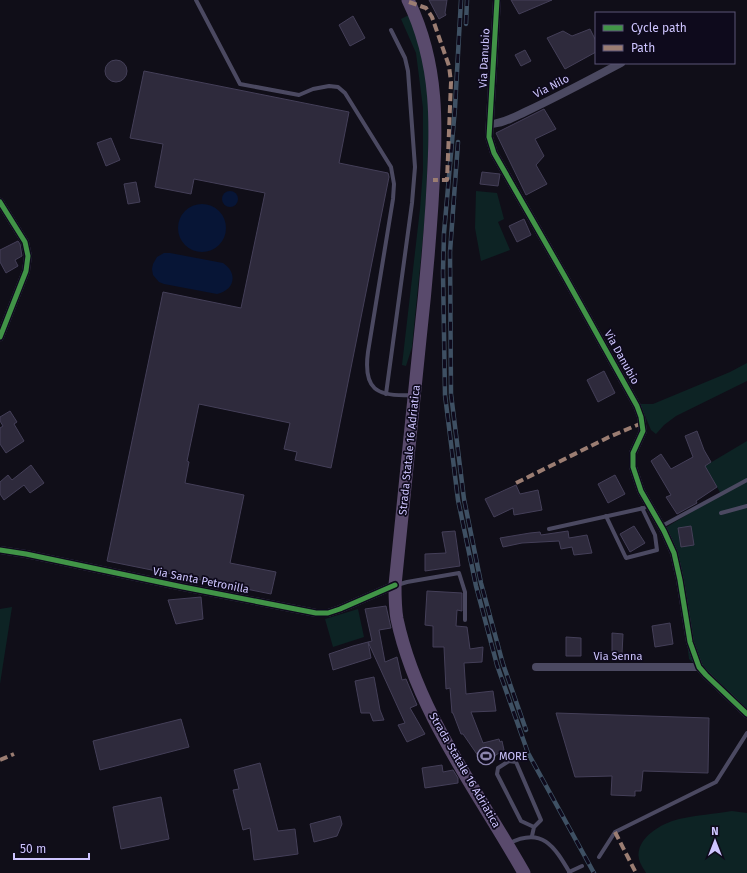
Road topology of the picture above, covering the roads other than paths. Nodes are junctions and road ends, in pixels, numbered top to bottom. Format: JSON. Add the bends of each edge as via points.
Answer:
{"nodes":[{"id":1,"x":196,"y":0,"type":"edge"},
{"id":2,"x":408,"y":0,"type":"edge"},
{"id":3,"x":497,"y":0,"type":"edge"},
{"id":4,"x":391,"y":30,"type":"dead end"},
{"id":5,"x":619,"y":64,"type":"edge"},
{"id":6,"x":490,"y":124,"type":"junction"},
{"id":7,"x":0,"y":202,"type":"edge"},
{"id":8,"x":0,"y":337,"type":"edge"},
{"id":9,"x":386,"y":394,"type":"junction"},
{"id":10,"x":414,"y":395,"type":"junction"},
{"id":11,"x":747,"y":480,"type":"edge"},
{"id":12,"x":747,"y":506,"type":"edge"},
{"id":13,"x":646,"y":508,"type":"junction"},
{"id":14,"x":721,"y":513,"type":"dead end"},
{"id":15,"x":606,"y":516,"type":"junction"},
{"id":16,"x":662,"y":526,"type":"junction"},
{"id":17,"x":549,"y":529,"type":"dead end"},
{"id":18,"x":0,"y":550,"type":"edge"},
{"id":19,"x":395,"y":585,"type":"junction"},
{"id":20,"x":465,"y":620,"type":"dead end"},
{"id":21,"x":536,"y":667,"type":"dead end"},
{"id":22,"x":699,"y":667,"type":"junction"},
{"id":23,"x":747,"y":714,"type":"edge"},
{"id":24,"x":747,"y":733,"type":"edge"},
{"id":25,"x":534,"y":828,"type":"junction"},
{"id":26,"x":532,"y":836,"type":"junction"},
{"id":27,"x":510,"y":848,"type":"junction"},
{"id":28,"x":599,"y":858,"type":"dead end"},
{"id":29,"x":582,"y":866,"type":"dead end"},
{"id":30,"x":524,"y":873,"type":"edge"},
{"id":31,"x":569,"y":873,"type":"edge"}],
"edges":[{"from":1,"to":9,"type":"lane","via":[[240,84],[300,95],[313,89],[338,87],[345,93],[391,166],[393,199],[366,369],[375,389]]},
{"from":2,"to":10,"type":"main road","name":"Strada Statale 16 Adriatica","via":[[426,51],[436,120],[427,271]]},
{"from":3,"to":6,"type":"street","name":"Via Danubio"},
{"from":4,"to":9,"type":"lane","via":[[405,58],[408,71],[414,167],[412,203]]},
{"from":5,"to":6,"type":"street","name":"Via Nilo","via":[[555,98],[507,120]]},
{"from":6,"to":13,"type":"street","name":"Via Danubio","via":[[489,137],[494,153],[637,406],[643,431],[633,453],[633,467]]},
{"from":7,"to":8,"type":"street","via":[[25,242],[28,256],[26,271]]},
{"from":9,"to":10,"type":"lane"},
{"from":10,"to":19,"type":"main road","name":"Strada Statale 16 Adriatica"},
{"from":11,"to":16,"type":"lane"},
{"from":12,"to":14,"type":"lane"},
{"from":13,"to":15,"type":"lane"},
{"from":13,"to":15,"type":"lane","via":[[657,550],[626,558]]},
{"from":13,"to":16,"type":"street","name":"Via Danubio"},
{"from":15,"to":17,"type":"lane"},
{"from":16,"to":22,"type":"street","name":"Via Danubio","via":[[674,553],[690,642]]},
{"from":18,"to":19,"type":"street","name":"Via Santa Petronilla","via":[[316,613],[340,609]]},
{"from":19,"to":20,"type":"lane","via":[[459,573],[465,592]]},
{"from":19,"to":27,"type":"main road","name":"Strada Statale 16 Adriatica","via":[[397,617],[416,682],[452,752]]},
{"from":21,"to":22,"type":"street","name":"Via Senna"},
{"from":22,"to":23,"type":"street","name":"Via Danubio"},
{"from":24,"to":28,"type":"lane","via":[[716,782],[615,832]]},
{"from":25,"to":25,"type":"lane","via":[[541,820],[516,762],[509,762],[498,768],[497,774],[521,822]]},
{"from":25,"to":26,"type":"lane"},
{"from":26,"to":27,"type":"lane","via":[[524,837]]},
{"from":26,"to":31,"type":"lane","via":[[545,841],[558,853]]},
{"from":27,"to":30,"type":"main road","name":"Strada Statale 16 Adriatica"},
{"from":29,"to":31,"type":"lane"}]}
